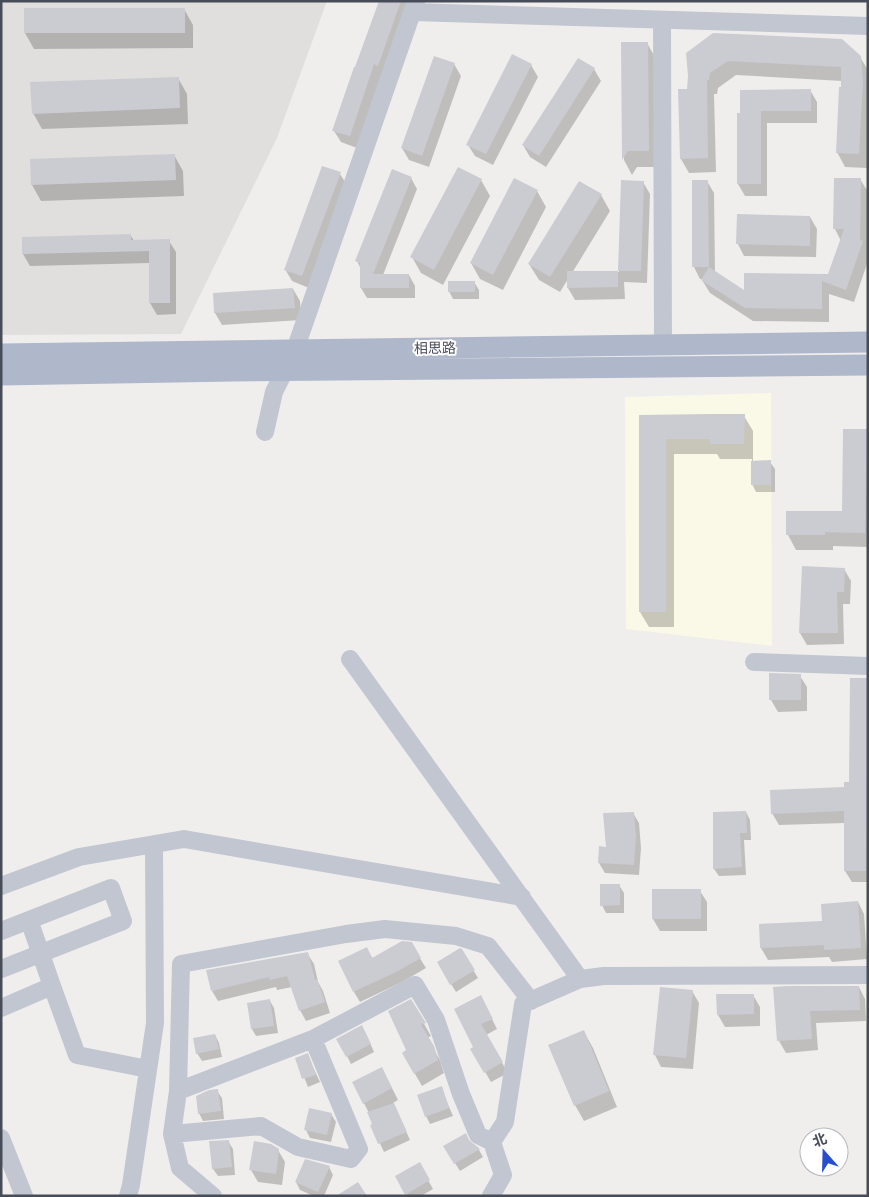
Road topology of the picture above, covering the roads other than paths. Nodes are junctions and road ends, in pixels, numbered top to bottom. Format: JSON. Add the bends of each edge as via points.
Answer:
{"nodes":[{"id":1,"x":415,"y":7,"type":"edge"},
{"id":2,"x":662,"y":20,"type":"junction"},
{"id":3,"x":868,"y":26,"type":"edge"},
{"id":4,"x":868,"y":342,"type":"edge"},
{"id":5,"x":663,"y":345,"type":"junction"},
{"id":6,"x":295,"y":350,"type":"junction"},
{"id":7,"x":1,"y":354,"type":"edge"},
{"id":8,"x":868,"y":365,"type":"edge"},
{"id":9,"x":285,"y":370,"type":"junction"},
{"id":10,"x":1,"y":375,"type":"edge"},
{"id":11,"x":265,"y":432,"type":"dead end"},
{"id":12,"x":350,"y":659,"type":"dead end"},
{"id":13,"x":754,"y":662,"type":"dead end"},
{"id":14,"x":868,"y":666,"type":"edge"},
{"id":15,"x":154,"y":844,"type":"junction"},
{"id":16,"x":1,"y":886,"type":"edge"},
{"id":17,"x":522,"y":897,"type":"junction"},
{"id":18,"x":29,"y":920,"type":"junction"},
{"id":19,"x":1,"y":931,"type":"edge"},
{"id":20,"x":41,"y":953,"type":"junction"},
{"id":21,"x":1,"y":969,"type":"edge"},
{"id":22,"x":868,"y":975,"type":"edge"},
{"id":23,"x":580,"y":979,"type":"junction"},
{"id":24,"x":52,"y":986,"type":"junction"},
{"id":25,"x":530,"y":1001,"type":"junction"},
{"id":26,"x":1,"y":1008,"type":"edge"},
{"id":27,"x":314,"y":1039,"type":"junction"},
{"id":28,"x":148,"y":1069,"type":"junction"},
{"id":29,"x":178,"y":1091,"type":"junction"},
{"id":30,"x":172,"y":1134,"type":"junction"},
{"id":31,"x":1,"y":1138,"type":"edge"},
{"id":32,"x":492,"y":1142,"type":"junction"},
{"id":33,"x":24,"y":1196,"type":"edge"},
{"id":34,"x":128,"y":1196,"type":"edge"},
{"id":35,"x":212,"y":1196,"type":"edge"},
{"id":36,"x":490,"y":1196,"type":"edge"}],
"edges":[{"from":1,"to":2,"type":"street"},
{"from":1,"to":6,"type":"street"},
{"from":2,"to":3,"type":"street"},
{"from":2,"to":5,"type":"street"},
{"from":4,"to":5,"type":"main road","name":"相思路"},
{"from":5,"to":6,"type":"main road","name":"相思路"},
{"from":6,"to":7,"type":"main road","name":"相思路"},
{"from":6,"to":9,"type":"street"},
{"from":8,"to":9,"type":"main road","name":"相思路"},
{"from":9,"to":10,"type":"main road","name":"相思路"},
{"from":9,"to":11,"type":"street","via":[[274,392]]},
{"from":12,"to":17,"type":"street"},
{"from":13,"to":14,"type":"street"},
{"from":15,"to":16,"type":"street","via":[[79,857]]},
{"from":15,"to":17,"type":"street","via":[[184,839]]},
{"from":15,"to":28,"type":"street","via":[[155,1023]]},
{"from":17,"to":23,"type":"street"},
{"from":18,"to":19,"type":"street"},
{"from":18,"to":20,"type":"street"},
{"from":18,"to":20,"type":"street","via":[[112,888],[123,921]]},
{"from":20,"to":21,"type":"street"},
{"from":20,"to":24,"type":"street"},
{"from":22,"to":23,"type":"street","via":[[604,976]]},
{"from":23,"to":25,"type":"street"},
{"from":24,"to":26,"type":"street"},
{"from":24,"to":28,"type":"street","via":[[77,1055]]},
{"from":25,"to":29,"type":"street","via":[[488,946],[456,936],[385,929],[181,964]]},
{"from":25,"to":32,"type":"street","via":[[523,1004],[506,1122]]},
{"from":27,"to":29,"type":"street"},
{"from":27,"to":30,"type":"street","via":[[359,1149],[351,1159],[298,1146],[261,1126]]},
{"from":27,"to":32,"type":"street","via":[[414,985],[436,1020],[460,1094],[478,1136]]},
{"from":28,"to":34,"type":"street"},
{"from":29,"to":30,"type":"street"},
{"from":30,"to":35,"type":"street","via":[[180,1168]]},
{"from":31,"to":33,"type":"street"},
{"from":32,"to":36,"type":"street","via":[[503,1175]]}]}
